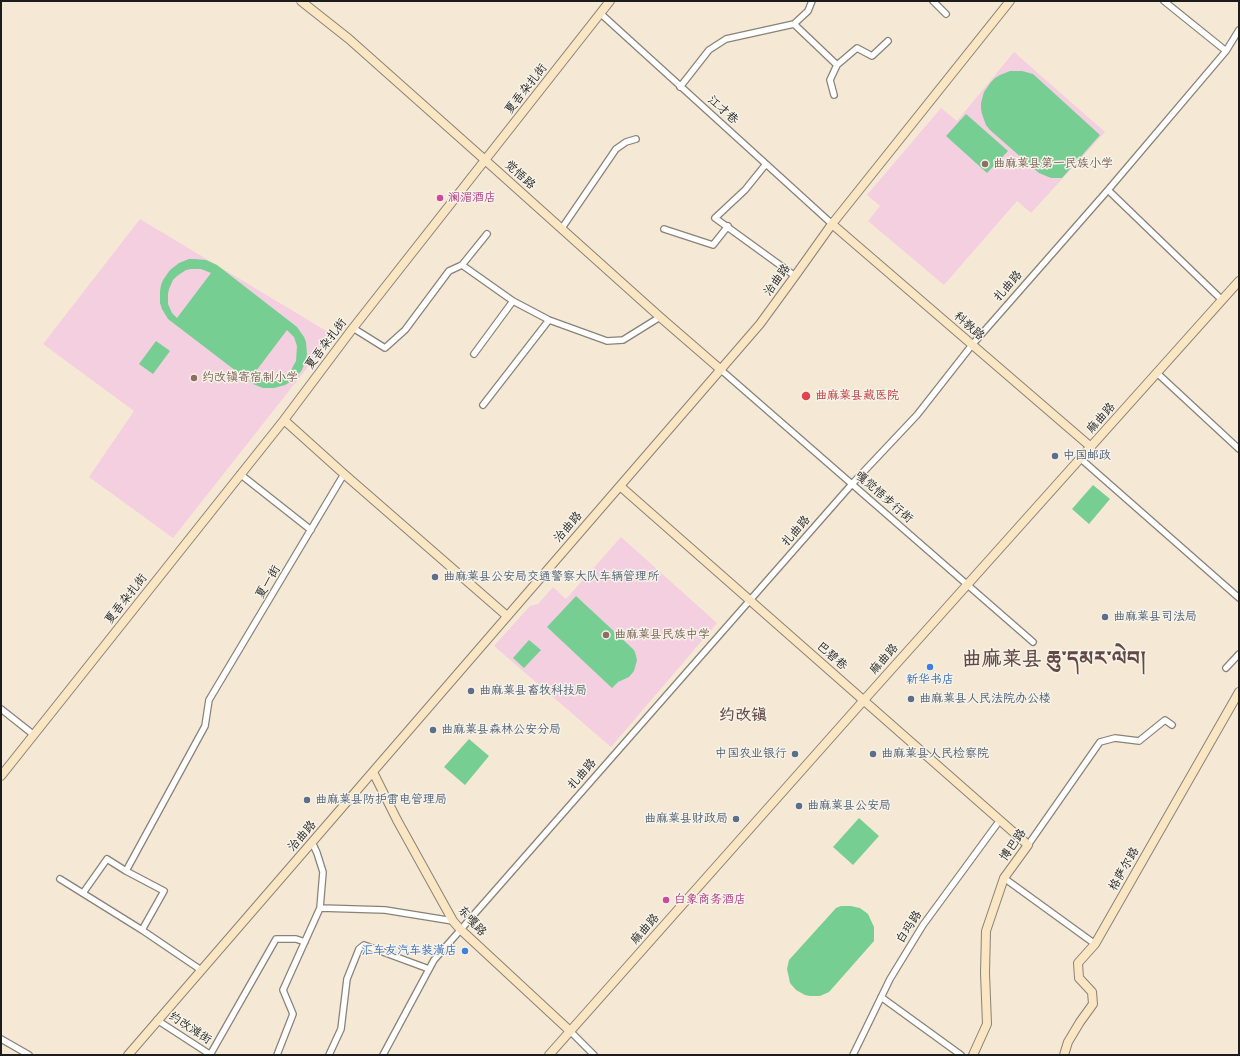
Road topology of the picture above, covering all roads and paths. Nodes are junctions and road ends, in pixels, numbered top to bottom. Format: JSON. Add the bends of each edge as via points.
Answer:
{"nodes":[{"id":1,"x":301,"y":1,"type":"edge"},
{"id":2,"x":610,"y":1,"type":"edge"},
{"id":3,"x":812,"y":1,"type":"edge"},
{"id":4,"x":933,"y":1,"type":"edge"},
{"id":5,"x":1010,"y":1,"type":"edge"},
{"id":6,"x":1164,"y":1,"type":"edge"},
{"id":7,"x":600,"y":13,"type":"junction"},
{"id":8,"x":946,"y":14,"type":"dead end"},
{"id":9,"x":794,"y":24,"type":"junction"},
{"id":10,"x":1239,"y":30,"type":"edge"},
{"id":11,"x":888,"y":40,"type":"dead end"},
{"id":12,"x":1226,"y":51,"type":"junction"},
{"id":13,"x":838,"y":65,"type":"junction"},
{"id":14,"x":680,"y":87,"type":"junction"},
{"id":15,"x":834,"y":95,"type":"dead end"},
{"id":16,"x":636,"y":139,"type":"dead end"},
{"id":17,"x":485,"y":160,"type":"junction"},
{"id":18,"x":766,"y":164,"type":"junction"},
{"id":19,"x":1108,"y":190,"type":"junction"},
{"id":20,"x":832,"y":224,"type":"junction"},
{"id":21,"x":728,"y":226,"type":"junction"},
{"id":22,"x":562,"y":228,"type":"junction"},
{"id":23,"x":664,"y":228,"type":"dead end"},
{"id":24,"x":487,"y":234,"type":"dead end"},
{"id":25,"x":462,"y":265,"type":"junction"},
{"id":26,"x":795,"y":276,"type":"junction"},
{"id":27,"x":1239,"y":281,"type":"edge"},
{"id":28,"x":1222,"y":300,"type":"junction"},
{"id":29,"x":513,"y":302,"type":"junction"},
{"id":30,"x":660,"y":317,"type":"junction"},
{"id":31,"x":549,"y":320,"type":"junction"},
{"id":32,"x":353,"y":328,"type":"junction"},
{"id":33,"x":972,"y":345,"type":"junction"},
{"id":34,"x":474,"y":354,"type":"dead end"},
{"id":35,"x":720,"y":369,"type":"junction"},
{"id":36,"x":1157,"y":373,"type":"junction"},
{"id":37,"x":483,"y":405,"type":"dead end"},
{"id":38,"x":284,"y":420,"type":"junction"},
{"id":39,"x":1091,"y":447,"type":"junction"},
{"id":40,"x":1239,"y":449,"type":"edge"},
{"id":41,"x":1081,"y":459,"type":"junction"},
{"id":42,"x":240,"y":474,"type":"junction"},
{"id":43,"x":344,"y":474,"type":"junction"},
{"id":44,"x":852,"y":484,"type":"junction"},
{"id":45,"x":620,"y":486,"type":"junction"},
{"id":46,"x":311,"y":530,"type":"junction"},
{"id":47,"x":968,"y":584,"type":"junction"},
{"id":48,"x":1239,"y":598,"type":"edge"},
{"id":49,"x":749,"y":600,"type":"junction"},
{"id":50,"x":507,"y":616,"type":"junction"},
{"id":51,"x":1033,"y":642,"type":"dead end"},
{"id":52,"x":1239,"y":654,"type":"edge"},
{"id":53,"x":1226,"y":668,"type":"dead end"},
{"id":54,"x":1239,"y":692,"type":"edge"},
{"id":55,"x":864,"y":700,"type":"junction"},
{"id":56,"x":1,"y":709,"type":"edge"},
{"id":57,"x":1172,"y":725,"type":"dead end"},
{"id":58,"x":34,"y":735,"type":"junction"},
{"id":59,"x":373,"y":772,"type":"junction"},
{"id":60,"x":1,"y":776,"type":"edge"},
{"id":61,"x":1000,"y":820,"type":"junction"},
{"id":62,"x":312,"y":842,"type":"junction"},
{"id":63,"x":1028,"y":845,"type":"junction"},
{"id":64,"x":126,"y":871,"type":"junction"},
{"id":65,"x":60,"y":878,"type":"dead end"},
{"id":66,"x":1004,"y":878,"type":"junction"},
{"id":67,"x":83,"y":893,"type":"junction"},
{"id":68,"x":320,"y":908,"type":"junction"},
{"id":69,"x":453,"y":921,"type":"junction"},
{"id":70,"x":460,"y":929,"type":"junction"},
{"id":71,"x":142,"y":930,"type":"junction"},
{"id":72,"x":305,"y":942,"type":"junction"},
{"id":73,"x":1095,"y":944,"type":"junction"},
{"id":74,"x":429,"y":969,"type":"junction"},
{"id":75,"x":201,"y":970,"type":"junction"},
{"id":76,"x":881,"y":997,"type":"junction"},
{"id":77,"x":158,"y":1020,"type":"junction"},
{"id":78,"x":570,"y":1031,"type":"junction"},
{"id":79,"x":1,"y":1039,"type":"edge"},
{"id":80,"x":29,"y":1055,"type":"edge"},
{"id":81,"x":128,"y":1055,"type":"edge"},
{"id":82,"x":210,"y":1055,"type":"edge"},
{"id":83,"x":277,"y":1055,"type":"edge"},
{"id":84,"x":329,"y":1055,"type":"edge"},
{"id":85,"x":383,"y":1055,"type":"edge"},
{"id":86,"x":549,"y":1055,"type":"edge"},
{"id":87,"x":594,"y":1055,"type":"edge"},
{"id":88,"x":853,"y":1055,"type":"edge"},
{"id":89,"x":961,"y":1055,"type":"edge"},
{"id":90,"x":973,"y":1055,"type":"edge"},
{"id":91,"x":1064,"y":1055,"type":"edge"}],
"edges":[{"from":1,"to":17,"type":"main road","name":"觉悟路","via":[[349,39]]},
{"from":2,"to":7,"type":"main road","name":"夏吾杂扎街"},
{"from":3,"to":9,"type":"street","via":[[808,12]]},
{"from":4,"to":8,"type":"street"},
{"from":5,"to":20,"type":"main road","name":"治曲路"},
{"from":6,"to":12,"type":"street"},
{"from":7,"to":14,"type":"street","name":"江才巷"},
{"from":7,"to":17,"type":"main road","name":"夏吾杂扎街"},
{"from":9,"to":13,"type":"street"},
{"from":9,"to":14,"type":"street","via":[[726,39],[709,50]]},
{"from":10,"to":12,"type":"street","name":"扎曲路"},
{"from":11,"to":13,"type":"street","via":[[872,56],[857,48]]},
{"from":12,"to":19,"type":"street","name":"扎曲路"},
{"from":13,"to":15,"type":"street","via":[[830,80]]},
{"from":14,"to":18,"type":"street","name":"江才巷"},
{"from":16,"to":22,"type":"street","via":[[616,149]]},
{"from":17,"to":22,"type":"main road","name":"觉悟路"},
{"from":17,"to":32,"type":"main road","name":"夏吾杂扎街"},
{"from":18,"to":20,"type":"street","name":"江才巷"},
{"from":18,"to":21,"type":"street","via":[[745,190],[715,218]]},
{"from":19,"to":28,"type":"street"},
{"from":19,"to":33,"type":"street","name":"扎曲路"},
{"from":20,"to":26,"type":"main road","name":"治曲路"},
{"from":20,"to":33,"type":"main road","name":"科教路"},
{"from":21,"to":23,"type":"street","via":[[714,245]]},
{"from":21,"to":26,"type":"street"},
{"from":22,"to":30,"type":"main road","name":"觉悟路"},
{"from":24,"to":25,"type":"street"},
{"from":25,"to":29,"type":"street"},
{"from":25,"to":32,"type":"street","via":[[450,271],[405,330],[385,348]]},
{"from":26,"to":35,"type":"main road","name":"治曲路","via":[[760,324]]},
{"from":27,"to":28,"type":"main road","name":"麻曲路"},
{"from":28,"to":36,"type":"main road","name":"麻曲路"},
{"from":29,"to":31,"type":"street"},
{"from":29,"to":34,"type":"street"},
{"from":30,"to":31,"type":"street","via":[[623,340],[607,341]]},
{"from":30,"to":35,"type":"main road","name":"觉悟路"},
{"from":31,"to":37,"type":"street"},
{"from":32,"to":38,"type":"main road","name":"夏吾杂扎街"},
{"from":33,"to":39,"type":"main road","name":"科教路"},
{"from":33,"to":44,"type":"street","name":"扎曲路","via":[[917,414]]},
{"from":35,"to":44,"type":"street","name":"嘎觉悟步行街"},
{"from":35,"to":45,"type":"main road","name":"治曲路"},
{"from":36,"to":39,"type":"main road","name":"麻曲路"},
{"from":36,"to":40,"type":"street"},
{"from":38,"to":42,"type":"main road","name":"夏吾杂扎街"},
{"from":38,"to":43,"type":"main road"},
{"from":39,"to":41,"type":"main road","name":"麻曲路"},
{"from":41,"to":47,"type":"main road","name":"麻曲路"},
{"from":41,"to":48,"type":"street"},
{"from":42,"to":46,"type":"street"},
{"from":42,"to":58,"type":"main road","name":"夏吾杂扎街"},
{"from":43,"to":46,"type":"street","name":"夏一街"},
{"from":43,"to":50,"type":"main road"},
{"from":44,"to":47,"type":"street","name":"嘎觉悟步行街"},
{"from":44,"to":49,"type":"street","name":"扎曲路"},
{"from":45,"to":49,"type":"main road","name":"巴碧巷"},
{"from":45,"to":50,"type":"main road","name":"治曲路"},
{"from":46,"to":64,"type":"street","name":"夏一街","via":[[210,700],[205,726]]},
{"from":47,"to":51,"type":"street","name":"嘎觉悟步行街"},
{"from":47,"to":55,"type":"main road","name":"麻曲路"},
{"from":49,"to":55,"type":"main road","name":"巴碧巷"},
{"from":49,"to":70,"type":"street","name":"扎曲路"},
{"from":50,"to":59,"type":"main road","name":"治曲路"},
{"from":52,"to":53,"type":"street"},
{"from":54,"to":73,"type":"main road","name":"格萨尔路"},
{"from":55,"to":61,"type":"main road","name":"巴碧巷"},
{"from":55,"to":78,"type":"main road","name":"麻曲路"},
{"from":56,"to":58,"type":"street"},
{"from":57,"to":63,"type":"street","name":"博巴路","via":[[1165,720],[1140,741],[1115,738],[1100,742]]},
{"from":58,"to":60,"type":"main road","name":"夏吾杂扎街"},
{"from":59,"to":62,"type":"main road","name":"治曲路"},
{"from":59,"to":69,"type":"main road","name":"东嘎路"},
{"from":61,"to":63,"type":"main road","name":"巴碧巷"},
{"from":61,"to":76,"type":"street","name":"白玛路","via":[[922,925]]},
{"from":62,"to":68,"type":"street","via":[[323,872]]},
{"from":62,"to":75,"type":"main road","name":"治曲路"},
{"from":63,"to":66,"type":"main road","name":"博巴路"},
{"from":64,"to":67,"type":"street","via":[[107,859]]},
{"from":64,"to":71,"type":"street","via":[[164,891]]},
{"from":65,"to":67,"type":"street"},
{"from":66,"to":73,"type":"street"},
{"from":66,"to":90,"type":"main road","name":"博巴路","via":[[986,931],[987,1024]]},
{"from":67,"to":71,"type":"street"},
{"from":68,"to":69,"type":"street","via":[[386,910]]},
{"from":68,"to":72,"type":"street"},
{"from":69,"to":70,"type":"main road","name":"东嘎路"},
{"from":70,"to":74,"type":"street","name":"扎曲路"},
{"from":70,"to":78,"type":"main road","name":"东嘎路"},
{"from":71,"to":75,"type":"street"},
{"from":72,"to":82,"type":"street","via":[[296,939],[276,939]]},
{"from":72,"to":83,"type":"street","via":[[283,990],[293,1014]]},
{"from":73,"to":91,"type":"main road","name":"格萨尔路","via":[[1078,963],[1079,978],[1092,992],[1093,1004],[1068,1042]]},
{"from":74,"to":84,"type":"street","via":[[364,945],[359,949],[347,979],[341,1029]]},
{"from":74,"to":85,"type":"street","name":"扎曲路"},
{"from":75,"to":77,"type":"main road","name":"治曲路"},
{"from":76,"to":88,"type":"street","name":"白玛路"},
{"from":76,"to":89,"type":"street"},
{"from":77,"to":81,"type":"main road","name":"治曲路"},
{"from":77,"to":82,"type":"street","name":"约改滩街"},
{"from":78,"to":86,"type":"main road","name":"麻曲路"},
{"from":78,"to":87,"type":"street","name":"东嘎路"},
{"from":79,"to":80,"type":"street"}]}
